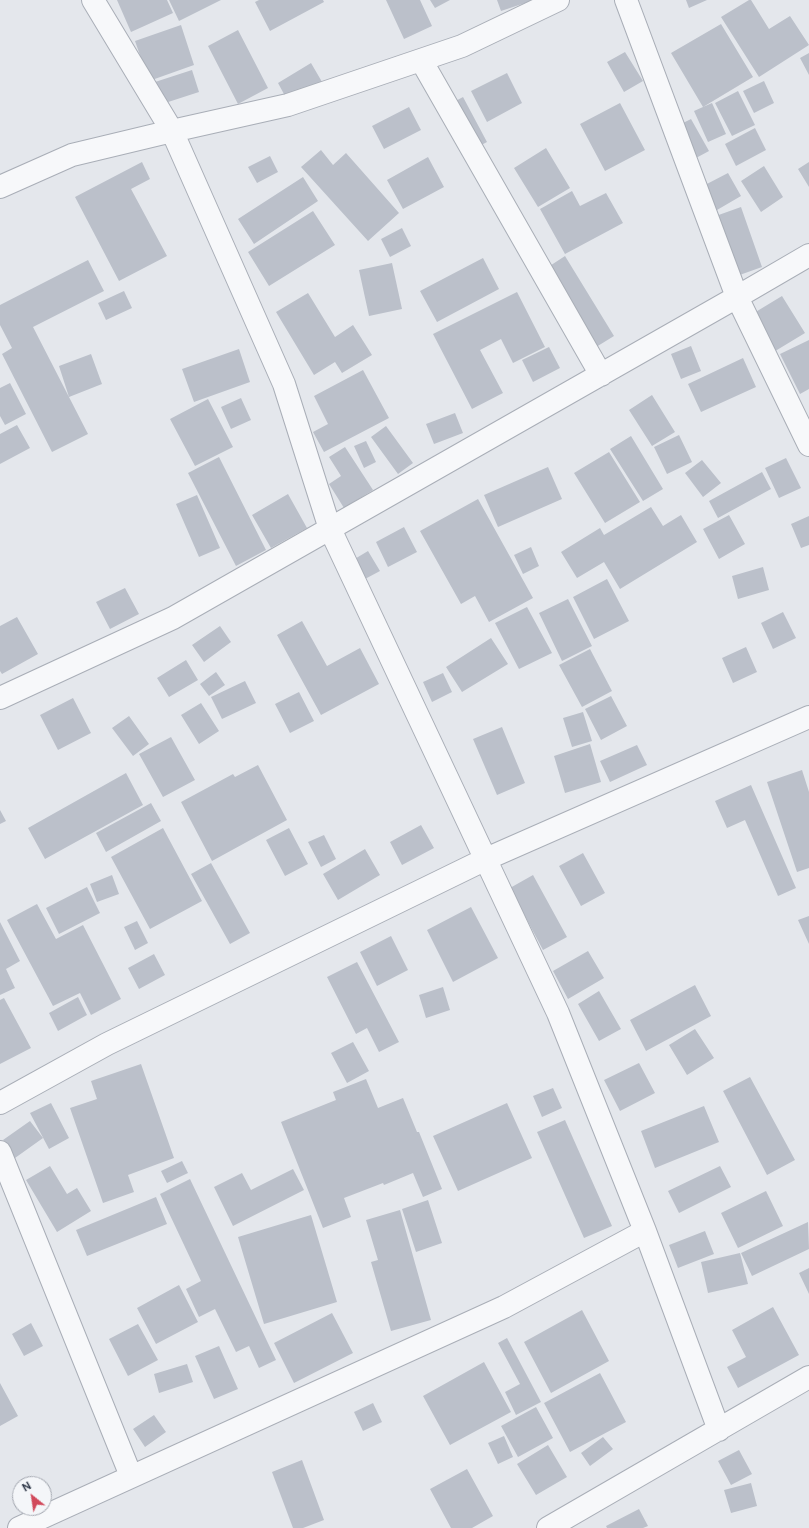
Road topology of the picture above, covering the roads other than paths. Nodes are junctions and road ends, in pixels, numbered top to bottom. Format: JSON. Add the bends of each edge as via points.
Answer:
{"nodes":[{"id":1,"x":93,"y":0,"type":"edge"},
{"id":2,"x":558,"y":0,"type":"edge"},
{"id":3,"x":626,"y":0,"type":"edge"},
{"id":4,"x":421,"y":60,"type":"junction"},
{"id":5,"x":172,"y":131,"type":"junction"},
{"id":6,"x":0,"y":187,"type":"edge"},
{"id":7,"x":809,"y":255,"type":"edge"},
{"id":8,"x":737,"y":297,"type":"junction"},
{"id":9,"x":601,"y":375,"type":"junction"},
{"id":10,"x":809,"y":445,"type":"edge"},
{"id":11,"x":330,"y":528,"type":"junction"},
{"id":12,"x":0,"y":698,"type":"edge"},
{"id":13,"x":809,"y":717,"type":"edge"},
{"id":14,"x":486,"y":859,"type":"junction"},
{"id":15,"x":0,"y":1103,"type":"edge"},
{"id":16,"x":0,"y":1152,"type":"edge"},
{"id":17,"x":644,"y":1231,"type":"junction"},
{"id":18,"x":809,"y":1377,"type":"edge"},
{"id":19,"x":719,"y":1430,"type":"junction"},
{"id":20,"x":131,"y":1476,"type":"junction"},
{"id":21,"x":19,"y":1528,"type":"edge"},
{"id":22,"x":548,"y":1528,"type":"edge"}],
"edges":[{"from":1,"to":5,"type":"street"},
{"from":2,"to":4,"type":"street","via":[[462,46]]},
{"from":3,"to":8,"type":"street"},
{"from":4,"to":5,"type":"street","via":[[288,105]]},
{"from":4,"to":9,"type":"street"},
{"from":5,"to":6,"type":"street","via":[[72,155]]},
{"from":5,"to":11,"type":"street","via":[[284,384]]},
{"from":7,"to":8,"type":"street"},
{"from":8,"to":9,"type":"street"},
{"from":8,"to":10,"type":"street"},
{"from":9,"to":11,"type":"street"},
{"from":11,"to":12,"type":"street","via":[[173,618]]},
{"from":11,"to":14,"type":"street"},
{"from":13,"to":14,"type":"street"},
{"from":14,"to":15,"type":"street","via":[[107,1044]]},
{"from":14,"to":17,"type":"street","via":[[558,1012]]},
{"from":16,"to":20,"type":"street"},
{"from":17,"to":19,"type":"street"},
{"from":17,"to":20,"type":"street","via":[[504,1307]]},
{"from":18,"to":19,"type":"street"},
{"from":19,"to":22,"type":"street"},
{"from":20,"to":21,"type":"street"}]}
